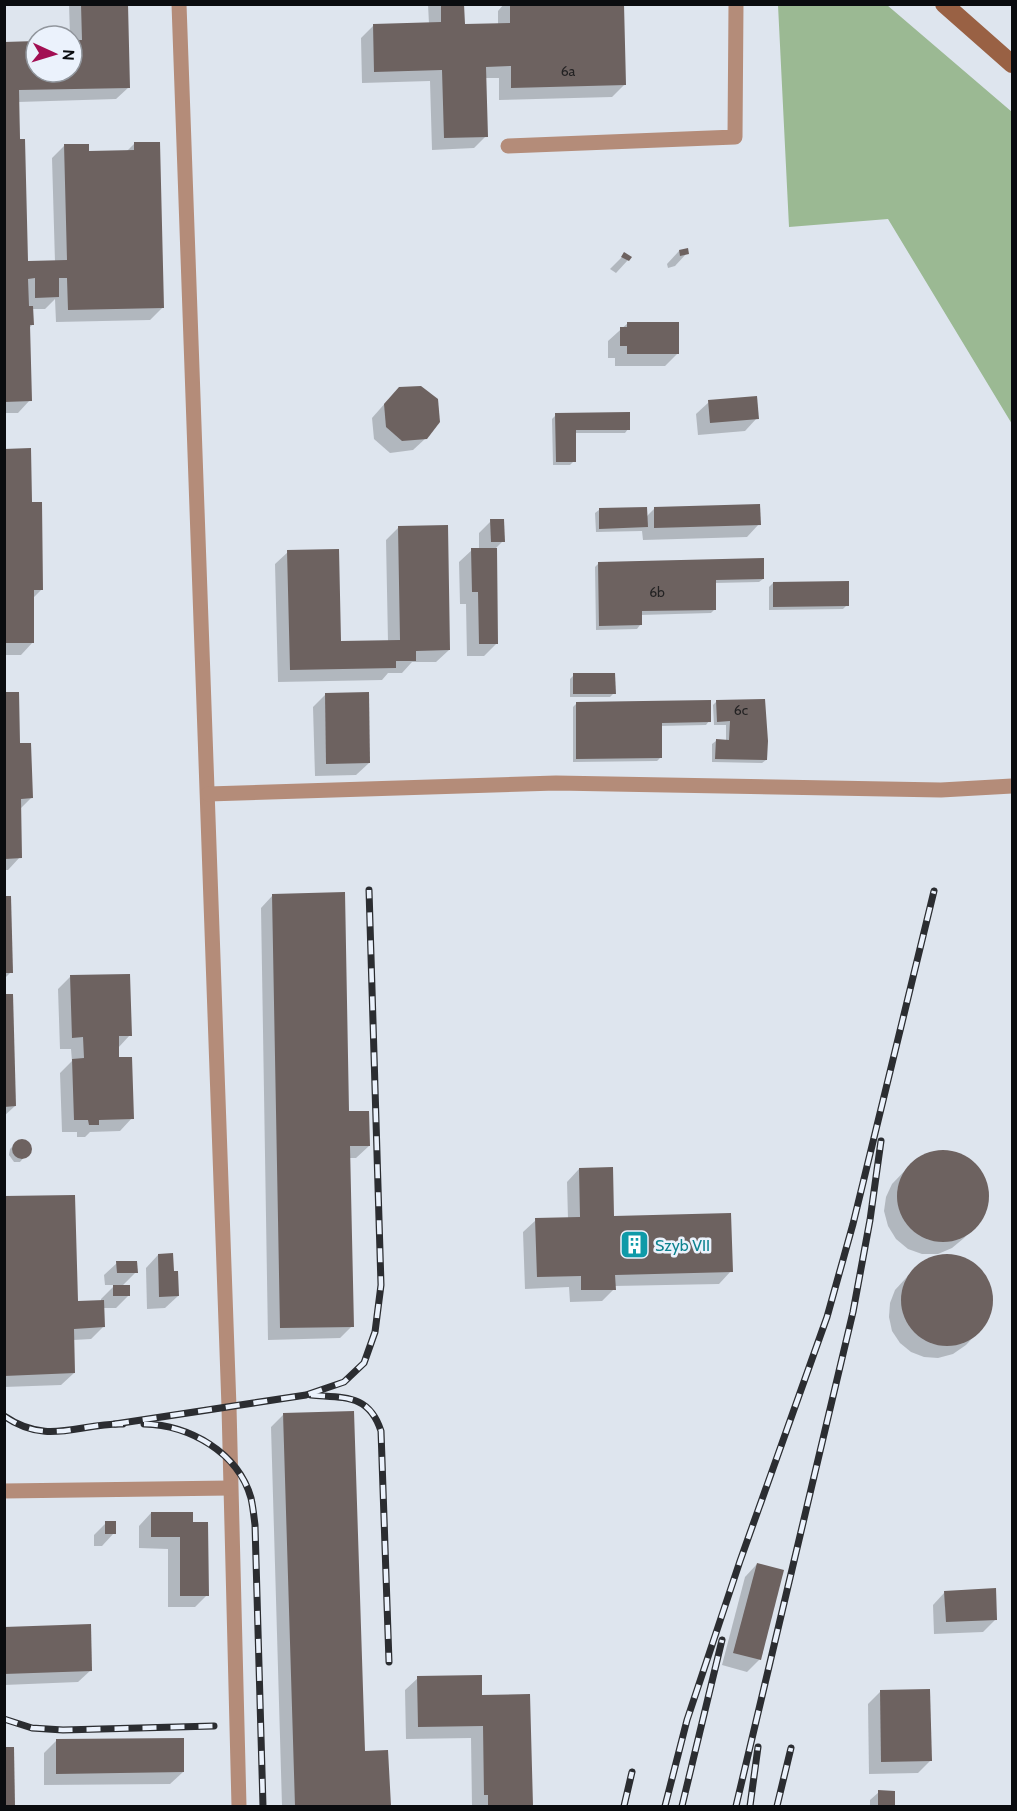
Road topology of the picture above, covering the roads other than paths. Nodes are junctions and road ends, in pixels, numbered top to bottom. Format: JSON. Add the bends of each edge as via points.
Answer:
{"nodes":[{"id":1,"x":179,"y":4,"type":"edge"},
{"id":2,"x":736,"y":4,"type":"edge"},
{"id":3,"x":944,"y":4,"type":"edge"},
{"id":4,"x":1012,"y":64,"type":"edge"},
{"id":5,"x":508,"y":146,"type":"dead end"},
{"id":6,"x":1012,"y":786,"type":"edge"},
{"id":7,"x":208,"y":794,"type":"junction"},
{"id":8,"x":230,"y":1488,"type":"junction"},
{"id":9,"x":4,"y":1491,"type":"edge"},
{"id":10,"x":239,"y":1806,"type":"edge"}],
"edges":[{"from":1,"to":7,"type":"lane"},
{"from":2,"to":5,"type":"lane","via":[[735,136]]},
{"from":3,"to":4,"type":"street"},
{"from":6,"to":7,"type":"lane","via":[[941,790],[556,783]]},
{"from":7,"to":8,"type":"lane"},
{"from":8,"to":9,"type":"lane"},
{"from":8,"to":10,"type":"lane"}]}
